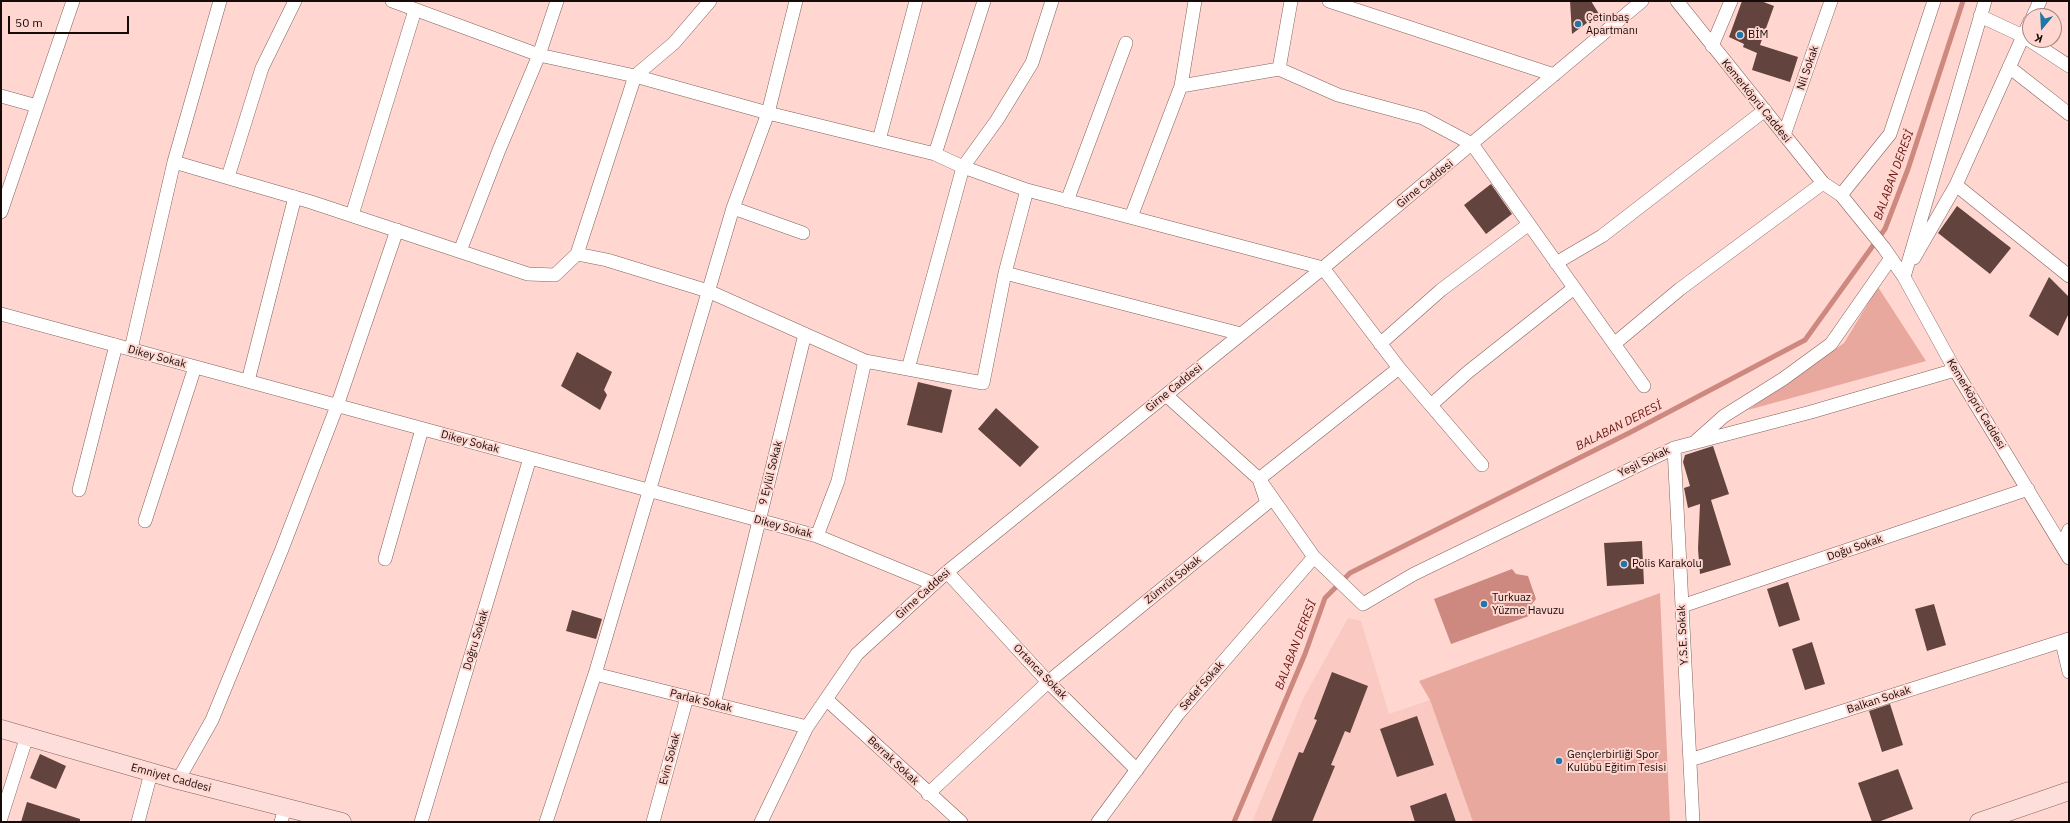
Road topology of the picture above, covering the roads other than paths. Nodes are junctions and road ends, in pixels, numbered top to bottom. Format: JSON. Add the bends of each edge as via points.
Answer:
{"nodes":[{"id":1,"x":73,"y":1,"type":"edge"},
{"id":2,"x":220,"y":1,"type":"edge"},
{"id":3,"x":295,"y":1,"type":"edge"},
{"id":4,"x":392,"y":1,"type":"edge"},
{"id":5,"x":557,"y":1,"type":"edge"},
{"id":6,"x":710,"y":1,"type":"edge"},
{"id":7,"x":796,"y":1,"type":"edge"},
{"id":8,"x":916,"y":1,"type":"edge"},
{"id":9,"x":984,"y":1,"type":"edge"},
{"id":10,"x":1052,"y":1,"type":"edge"},
{"id":11,"x":1195,"y":1,"type":"edge"},
{"id":12,"x":1291,"y":1,"type":"edge"},
{"id":13,"x":1329,"y":1,"type":"edge"},
{"id":14,"x":1642,"y":1,"type":"edge"},
{"id":15,"x":1677,"y":1,"type":"edge"},
{"id":16,"x":1731,"y":1,"type":"edge"},
{"id":17,"x":1831,"y":1,"type":"edge"},
{"id":18,"x":1934,"y":1,"type":"edge"},
{"id":19,"x":1985,"y":1,"type":"edge"},
{"id":20,"x":415,"y":10,"type":"junction"},
{"id":21,"x":1980,"y":16,"type":"junction"},
{"id":22,"x":2022,"y":36,"type":"edge"},
{"id":23,"x":2022,"y":38,"type":"edge"},
{"id":24,"x":1126,"y":42,"type":"dead end"},
{"id":25,"x":1712,"y":46,"type":"junction"},
{"id":26,"x":2041,"y":48,"type":"edge"},
{"id":27,"x":539,"y":55,"type":"junction"},
{"id":28,"x":2069,"y":66,"type":"edge"},
{"id":29,"x":2008,"y":67,"type":"junction"},
{"id":30,"x":1279,"y":69,"type":"junction"},
{"id":31,"x":1554,"y":75,"type":"junction"},
{"id":32,"x":635,"y":76,"type":"junction"},
{"id":33,"x":1181,"y":86,"type":"junction"},
{"id":34,"x":1,"y":96,"type":"edge"},
{"id":35,"x":37,"y":106,"type":"junction"},
{"id":36,"x":1765,"y":110,"type":"junction"},
{"id":37,"x":768,"y":114,"type":"junction"},
{"id":38,"x":2069,"y":114,"type":"edge"},
{"id":39,"x":1784,"y":135,"type":"junction"},
{"id":40,"x":879,"y":140,"type":"junction"},
{"id":41,"x":1472,"y":144,"type":"junction"},
{"id":42,"x":935,"y":154,"type":"junction"},
{"id":43,"x":174,"y":162,"type":"junction"},
{"id":44,"x":963,"y":167,"type":"junction"},
{"id":45,"x":228,"y":177,"type":"junction"},
{"id":46,"x":1823,"y":183,"type":"junction"},
{"id":47,"x":1956,"y":185,"type":"junction"},
{"id":48,"x":1027,"y":190,"type":"junction"},
{"id":49,"x":1841,"y":195,"type":"junction"},
{"id":50,"x":294,"y":197,"type":"junction"},
{"id":51,"x":1067,"y":201,"type":"junction"},
{"id":52,"x":732,"y":208,"type":"junction"},
{"id":53,"x":1,"y":212,"type":"edge"},
{"id":54,"x":352,"y":215,"type":"junction"},
{"id":55,"x":1131,"y":217,"type":"junction"},
{"id":56,"x":1529,"y":224,"type":"junction"},
{"id":57,"x":397,"y":230,"type":"junction"},
{"id":58,"x":803,"y":233,"type":"dead end"},
{"id":59,"x":460,"y":251,"type":"junction"},
{"id":60,"x":1888,"y":253,"type":"junction"},
{"id":61,"x":577,"y":254,"type":"junction"},
{"id":62,"x":1556,"y":263,"type":"junction"},
{"id":63,"x":1323,"y":268,"type":"junction"},
{"id":64,"x":1005,"y":273,"type":"junction"},
{"id":65,"x":2069,"y":276,"type":"edge"},
{"id":66,"x":1904,"y":277,"type":"junction"},
{"id":67,"x":1574,"y":288,"type":"junction"},
{"id":68,"x":708,"y":292,"type":"junction"},
{"id":69,"x":1,"y":314,"type":"edge"},
{"id":70,"x":805,"y":334,"type":"junction"},
{"id":71,"x":1241,"y":334,"type":"junction"},
{"id":72,"x":1380,"y":344,"type":"junction"},
{"id":73,"x":1614,"y":344,"type":"junction"},
{"id":74,"x":116,"y":345,"type":"junction"},
{"id":75,"x":131,"y":349,"type":"junction"},
{"id":76,"x":865,"y":361,"type":"junction"},
{"id":77,"x":195,"y":367,"type":"junction"},
{"id":78,"x":1399,"y":368,"type":"junction"},
{"id":79,"x":908,"y":369,"type":"junction"},
{"id":80,"x":1955,"y":370,"type":"junction"},
{"id":81,"x":248,"y":381,"type":"junction"},
{"id":82,"x":1644,"y":386,"type":"dead end"},
{"id":83,"x":1166,"y":395,"type":"junction"},
{"id":84,"x":1431,"y":405,"type":"junction"},
{"id":85,"x":337,"y":406,"type":"junction"},
{"id":86,"x":422,"y":429,"type":"junction"},
{"id":87,"x":1696,"y":442,"type":"junction"},
{"id":88,"x":1674,"y":448,"type":"junction"},
{"id":89,"x":530,"y":458,"type":"junction"},
{"id":90,"x":1482,"y":464,"type":"dead end"},
{"id":91,"x":1259,"y":479,"type":"junction"},
{"id":92,"x":2028,"y":489,"type":"junction"},
{"id":93,"x":79,"y":490,"type":"dead end"},
{"id":94,"x":649,"y":491,"type":"junction"},
{"id":95,"x":145,"y":521,"type":"dead end"},
{"id":96,"x":759,"y":521,"type":"junction"},
{"id":97,"x":2069,"y":530,"type":"edge"},
{"id":98,"x":817,"y":536,"type":"junction"},
{"id":99,"x":2062,"y":546,"type":"junction"},
{"id":100,"x":1314,"y":557,"type":"junction"},
{"id":101,"x":2069,"y":558,"type":"edge"},
{"id":102,"x":385,"y":560,"type":"dead end"},
{"id":103,"x":947,"y":572,"type":"junction"},
{"id":104,"x":934,"y":584,"type":"junction"},
{"id":105,"x":1682,"y":606,"type":"junction"},
{"id":106,"x":2065,"y":640,"type":"edge"},
{"id":107,"x":2069,"y":672,"type":"edge"},
{"id":108,"x":595,"y":674,"type":"junction"},
{"id":109,"x":1048,"y":682,"type":"junction"},
{"id":110,"x":687,"y":697,"type":"junction"},
{"id":111,"x":826,"y":699,"type":"junction"},
{"id":112,"x":714,"y":704,"type":"junction"},
{"id":113,"x":807,"y":727,"type":"junction"},
{"id":114,"x":1,"y":729,"type":"edge"},
{"id":115,"x":27,"y":736,"type":"junction"},
{"id":116,"x":1690,"y":760,"type":"junction"},
{"id":117,"x":1137,"y":770,"type":"junction"},
{"id":118,"x":151,"y":773,"type":"junction"},
{"id":119,"x":178,"y":780,"type":"junction"},
{"id":120,"x":2069,"y":791,"type":"edge"},
{"id":121,"x":928,"y":794,"type":"junction"},
{"id":122,"x":283,"y":815,"type":"edge"},
{"id":123,"x":1,"y":818,"type":"edge"},
{"id":124,"x":138,"y":822,"type":"edge"},
{"id":125,"x":342,"y":822,"type":"edge"},
{"id":126,"x":421,"y":822,"type":"edge"},
{"id":127,"x":546,"y":822,"type":"edge"},
{"id":128,"x":654,"y":822,"type":"edge"},
{"id":129,"x":761,"y":822,"type":"edge"},
{"id":130,"x":961,"y":822,"type":"edge"},
{"id":131,"x":1098,"y":822,"type":"edge"},
{"id":132,"x":1693,"y":822,"type":"edge"},
{"id":133,"x":1979,"y":822,"type":"edge"}],
"edges":[{"from":1,"to":35,"type":"street"},
{"from":2,"to":43,"type":"street"},
{"from":3,"to":45,"type":"street","via":[[262,68]]},
{"from":4,"to":20,"type":"street"},
{"from":5,"to":27,"type":"street"},
{"from":6,"to":32,"type":"street","via":[[674,44]]},
{"from":7,"to":37,"type":"street"},
{"from":8,"to":40,"type":"street"},
{"from":9,"to":42,"type":"street"},
{"from":10,"to":44,"type":"street","via":[[1032,62],[997,120]]},
{"from":11,"to":33,"type":"street"},
{"from":12,"to":30,"type":"street"},
{"from":13,"to":31,"type":"street"},
{"from":14,"to":31,"type":"street","name":"Girne Caddesi"},
{"from":15,"to":25,"type":"street","name":"Kemerköprü Caddesi"},
{"from":16,"to":25,"type":"street"},
{"from":17,"to":39,"type":"street","name":"Nil Sokak"},
{"from":18,"to":49,"type":"street","via":[[1890,134]]},
{"from":19,"to":21,"type":"street"},
{"from":20,"to":27,"type":"street"},
{"from":20,"to":54,"type":"street"},
{"from":21,"to":22,"type":"street"},
{"from":21,"to":66,"type":"street"},
{"from":23,"to":29,"type":"street"},
{"from":24,"to":51,"type":"street"},
{"from":25,"to":36,"type":"street","name":"Kemerköprü Caddesi"},
{"from":26,"to":28,"type":"street"},
{"from":27,"to":32,"type":"street"},
{"from":27,"to":59,"type":"street"},
{"from":29,"to":38,"type":"street"},
{"from":29,"to":47,"type":"street"},
{"from":30,"to":33,"type":"street"},
{"from":30,"to":41,"type":"street","via":[[1338,95],[1423,118]]},
{"from":31,"to":41,"type":"street","name":"Girne Caddesi"},
{"from":32,"to":37,"type":"street"},
{"from":32,"to":61,"type":"street"},
{"from":33,"to":55,"type":"street"},
{"from":34,"to":35,"type":"street"},
{"from":35,"to":53,"type":"street"},
{"from":36,"to":39,"type":"street","name":"Kemerköprü Caddesi"},
{"from":36,"to":62,"type":"street","via":[[1602,236]]},
{"from":37,"to":40,"type":"street"},
{"from":37,"to":52,"type":"street"},
{"from":39,"to":46,"type":"street","name":"Kemerköprü Caddesi"},
{"from":40,"to":42,"type":"street"},
{"from":41,"to":56,"type":"street"},
{"from":41,"to":63,"type":"street","name":"Girne Caddesi"},
{"from":42,"to":44,"type":"street"},
{"from":43,"to":45,"type":"street"},
{"from":43,"to":75,"type":"street"},
{"from":44,"to":48,"type":"street"},
{"from":44,"to":79,"type":"street"},
{"from":45,"to":50,"type":"street"},
{"from":46,"to":49,"type":"street","name":"Kemerköprü Caddesi"},
{"from":46,"to":73,"type":"street","via":[[1680,289]]},
{"from":47,"to":65,"type":"street"},
{"from":47,"to":66,"type":"street"},
{"from":48,"to":51,"type":"street"},
{"from":48,"to":64,"type":"street"},
{"from":49,"to":60,"type":"street","name":"Kemerköprü Caddesi"},
{"from":50,"to":54,"type":"street"},
{"from":50,"to":81,"type":"street"},
{"from":51,"to":55,"type":"street"},
{"from":52,"to":58,"type":"street"},
{"from":52,"to":68,"type":"street"},
{"from":54,"to":57,"type":"street"},
{"from":55,"to":63,"type":"street"},
{"from":56,"to":62,"type":"street"},
{"from":56,"to":72,"type":"street","via":[[1441,290]]},
{"from":57,"to":59,"type":"street"},
{"from":57,"to":85,"type":"street"},
{"from":59,"to":61,"type":"street","via":[[528,274],[555,275]]},
{"from":60,"to":66,"type":"street","name":"Kemerköprü Caddesi"},
{"from":60,"to":87,"type":"street","via":[[1831,344],[1782,380],[1724,416]]},
{"from":61,"to":68,"type":"street","via":[[607,260]]},
{"from":62,"to":67,"type":"street"},
{"from":63,"to":71,"type":"street","name":"Girne Caddesi"},
{"from":63,"to":72,"type":"street"},
{"from":64,"to":71,"type":"street"},
{"from":64,"to":79,"type":"street","via":[[983,383]]},
{"from":66,"to":80,"type":"street","name":"Kemerköprü Caddesi"},
{"from":67,"to":73,"type":"street"},
{"from":67,"to":84,"type":"street","via":[[1468,372]]},
{"from":68,"to":70,"type":"street"},
{"from":68,"to":94,"type":"street"},
{"from":69,"to":74,"type":"street","name":"Dikey Sokak"},
{"from":70,"to":76,"type":"street"},
{"from":70,"to":96,"type":"street","name":"9 Eylül Sokak"},
{"from":71,"to":83,"type":"street","name":"Girne Caddesi"},
{"from":72,"to":78,"type":"street"},
{"from":73,"to":82,"type":"street"},
{"from":74,"to":75,"type":"street","name":"Dikey Sokak"},
{"from":74,"to":93,"type":"street"},
{"from":75,"to":77,"type":"street","name":"Dikey Sokak"},
{"from":76,"to":79,"type":"street"},
{"from":76,"to":98,"type":"street","via":[[838,481]]},
{"from":77,"to":81,"type":"street","name":"Dikey Sokak"},
{"from":77,"to":95,"type":"street"},
{"from":78,"to":84,"type":"street"},
{"from":78,"to":91,"type":"street"},
{"from":80,"to":87,"type":"street","name":"Yeşil Sokak"},
{"from":80,"to":92,"type":"street","name":"Kemerköprü Caddesi"},
{"from":81,"to":85,"type":"street","name":"Dikey Sokak"},
{"from":83,"to":91,"type":"street"},
{"from":83,"to":103,"type":"street","name":"Girne Caddesi"},
{"from":84,"to":90,"type":"street"},
{"from":85,"to":86,"type":"street","name":"Dikey Sokak"},
{"from":85,"to":119,"type":"street","via":[[212,720]]},
{"from":86,"to":89,"type":"street","name":"Dikey Sokak"},
{"from":86,"to":102,"type":"street"},
{"from":87,"to":88,"type":"street","name":"Yeşil Sokak"},
{"from":88,"to":100,"type":"street","name":"Yeşil Sokak","via":[[1414,574],[1363,604]]},
{"from":88,"to":105,"type":"street","name":"Y.S.E. Sokak"},
{"from":89,"to":94,"type":"street","name":"Dikey Sokak"},
{"from":89,"to":126,"type":"street","name":"Doğru Sokak"},
{"from":91,"to":100,"type":"street"},
{"from":91,"to":109,"type":"street","name":"Zümrüt Sokak","via":[[1267,503]]},
{"from":92,"to":99,"type":"street","name":"Kemerköprü Caddesi"},
{"from":92,"to":105,"type":"street","name":"Doğu Sokak"},
{"from":94,"to":96,"type":"street","name":"Dikey Sokak"},
{"from":94,"to":108,"type":"street"},
{"from":96,"to":98,"type":"street","name":"Dikey Sokak"},
{"from":96,"to":112,"type":"street","name":"9 Eylül Sokak"},
{"from":97,"to":99,"type":"street"},
{"from":98,"to":104,"type":"street","name":"Dikey Sokak"},
{"from":99,"to":101,"type":"street","name":"Kemerköprü Caddesi"},
{"from":100,"to":117,"type":"street","name":"Sedef Sokak","via":[[1178,714]]},
{"from":103,"to":104,"type":"street","name":"Girne Caddesi"},
{"from":103,"to":109,"type":"street","name":"Ortanca Sokak"},
{"from":104,"to":111,"type":"street","name":"Girne Caddesi","via":[[857,654]]},
{"from":105,"to":116,"type":"street","name":"Y.S.E. Sokak"},
{"from":106,"to":107,"type":"street"},
{"from":106,"to":116,"type":"street","name":"Balkan Sokak"},
{"from":108,"to":110,"type":"street","name":"Parlak Sokak"},
{"from":108,"to":127,"type":"street"},
{"from":109,"to":117,"type":"street","name":"Ortanca Sokak"},
{"from":109,"to":121,"type":"street","name":"Zümrüt Sokak"},
{"from":110,"to":112,"type":"street","name":"Parlak Sokak"},
{"from":110,"to":128,"type":"street","name":"Evin Sokak"},
{"from":111,"to":113,"type":"street","name":"Girne Caddesi"},
{"from":111,"to":121,"type":"street","name":"Berrak Sokak"},
{"from":112,"to":113,"type":"street","name":"Parlak Sokak"},
{"from":113,"to":129,"type":"street","name":"Girne Caddesi"},
{"from":114,"to":115,"type":"street","name":"Emniyet Caddesi"},
{"from":115,"to":118,"type":"street","name":"Emniyet Caddesi"},
{"from":115,"to":123,"type":"street"},
{"from":116,"to":132,"type":"street","name":"Y.S.E. Sokak"},
{"from":117,"to":131,"type":"street","name":"Sedef Sokak"},
{"from":118,"to":119,"type":"street","name":"Emniyet Caddesi"},
{"from":118,"to":124,"type":"street"},
{"from":119,"to":122,"type":"street","name":"Emniyet Caddesi"},
{"from":120,"to":133,"type":"street"},
{"from":121,"to":130,"type":"street","name":"Berrak Sokak"},
{"from":122,"to":125,"type":"street","name":"Emniyet Caddesi"}]}
